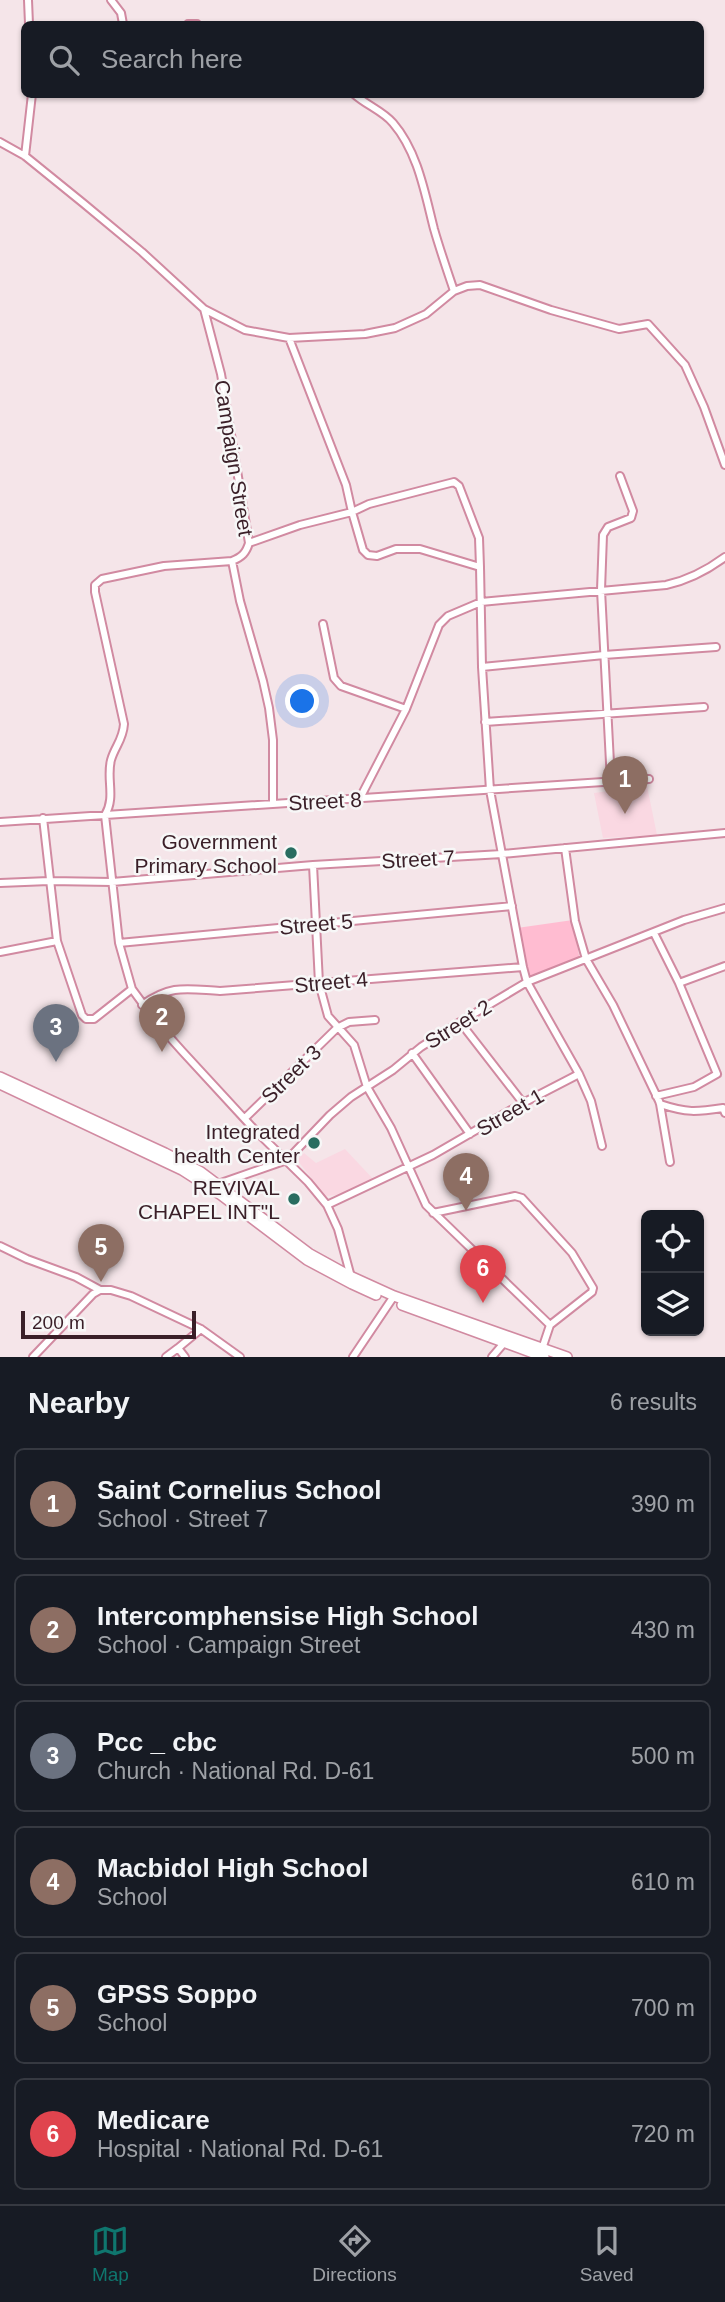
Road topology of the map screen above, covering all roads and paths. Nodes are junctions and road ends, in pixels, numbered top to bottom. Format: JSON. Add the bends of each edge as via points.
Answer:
{"nodes":[{"id":1,"x":28,"y":0,"type":"edge"},
{"id":2,"x":111,"y":0,"type":"edge"},
{"id":3,"x":29,"y":21,"type":"edge"},
{"id":4,"x":122,"y":21,"type":"edge"},
{"id":5,"x":32,"y":98,"type":"edge"},
{"id":6,"x":358,"y":98,"type":"edge"},
{"id":7,"x":0,"y":142,"type":"edge"},
{"id":8,"x":25,"y":156,"type":"junction"},
{"id":9,"x":454,"y":291,"type":"junction"},
{"id":10,"x":204,"y":309,"type":"junction"},
{"id":11,"x":289,"y":338,"type":"junction"},
{"id":12,"x":725,"y":465,"type":"edge"},
{"id":13,"x":620,"y":476,"type":"dead end"},
{"id":14,"x":352,"y":512,"type":"junction"},
{"id":15,"x":249,"y":543,"type":"junction"},
{"id":16,"x":725,"y":557,"type":"edge"},
{"id":17,"x":232,"y":561,"type":"junction"},
{"id":18,"x":481,"y":567,"type":"junction"},
{"id":19,"x":601,"y":590,"type":"junction"},
{"id":20,"x":481,"y":602,"type":"junction"},
{"id":21,"x":323,"y":624,"type":"dead end"},
{"id":22,"x":716,"y":647,"type":"dead end"},
{"id":23,"x":604,"y":655,"type":"junction"},
{"id":24,"x":482,"y":667,"type":"junction"},
{"id":25,"x":704,"y":707,"type":"dead end"},
{"id":26,"x":406,"y":709,"type":"junction"},
{"id":27,"x":607,"y":714,"type":"junction"},
{"id":28,"x":485,"y":722,"type":"junction"},
{"id":29,"x":649,"y":779,"type":"dead end"},
{"id":30,"x":611,"y":782,"type":"junction"},
{"id":31,"x":490,"y":790,"type":"junction"},
{"id":32,"x":359,"y":800,"type":"junction"},
{"id":33,"x":273,"y":804,"type":"junction"},
{"id":34,"x":105,"y":815,"type":"junction"},
{"id":35,"x":43,"y":818,"type":"junction"},
{"id":36,"x":0,"y":822,"type":"edge"},
{"id":37,"x":725,"y":833,"type":"edge"},
{"id":38,"x":565,"y":848,"type":"junction"},
{"id":39,"x":502,"y":853,"type":"junction"},
{"id":40,"x":313,"y":865,"type":"junction"},
{"id":41,"x":49,"y":881,"type":"junction"},
{"id":42,"x":0,"y":883,"type":"edge"},
{"id":43,"x":112,"y":883,"type":"junction"},
{"id":44,"x":512,"y":906,"type":"junction"},
{"id":45,"x":725,"y":908,"type":"edge"},
{"id":46,"x":317,"y":924,"type":"junction"},
{"id":47,"x":654,"y":933,"type":"junction"},
{"id":48,"x":57,"y":941,"type":"junction"},
{"id":49,"x":120,"y":943,"type":"junction"},
{"id":50,"x":0,"y":953,"type":"edge"},
{"id":51,"x":586,"y":959,"type":"junction"},
{"id":52,"x":725,"y":966,"type":"edge"},
{"id":53,"x":523,"y":967,"type":"junction"},
{"id":54,"x":527,"y":982,"type":"junction"},
{"id":55,"x":319,"y":983,"type":"junction"},
{"id":56,"x":679,"y":983,"type":"junction"},
{"id":57,"x":132,"y":989,"type":"junction"},
{"id":58,"x":142,"y":1005,"type":"junction"},
{"id":59,"x":375,"y":1020,"type":"dead end"},
{"id":60,"x":460,"y":1021,"type":"junction"},
{"id":61,"x":337,"y":1028,"type":"junction"},
{"id":62,"x":412,"y":1054,"type":"junction"},
{"id":63,"x":725,"y":1066,"type":"edge"},
{"id":64,"x":579,"y":1074,"type":"junction"},
{"id":65,"x":717,"y":1074,"type":"junction"},
{"id":66,"x":0,"y":1077,"type":"edge"},
{"id":67,"x":0,"y":1084,"type":"edge"},
{"id":68,"x":367,"y":1087,"type":"junction"},
{"id":69,"x":656,"y":1096,"type":"junction"},
{"id":70,"x":523,"y":1103,"type":"junction"},
{"id":71,"x":660,"y":1104,"type":"junction"},
{"id":72,"x":724,"y":1109,"type":"edge"},
{"id":73,"x":245,"y":1118,"type":"junction"},
{"id":74,"x":470,"y":1134,"type":"junction"},
{"id":75,"x":602,"y":1146,"type":"dead end"},
{"id":76,"x":286,"y":1160,"type":"junction"},
{"id":77,"x":670,"y":1162,"type":"dead end"},
{"id":78,"x":410,"y":1166,"type":"junction"},
{"id":79,"x":218,"y":1184,"type":"junction"},
{"id":80,"x":327,"y":1205,"type":"junction"},
{"id":81,"x":433,"y":1213,"type":"junction"},
{"id":82,"x":0,"y":1246,"type":"edge"},
{"id":83,"x":351,"y":1280,"type":"junction"},
{"id":84,"x":100,"y":1290,"type":"junction"},
{"id":85,"x":392,"y":1298,"type":"junction"},
{"id":86,"x":550,"y":1325,"type":"junction"},
{"id":87,"x":201,"y":1329,"type":"junction"},
{"id":88,"x":504,"y":1343,"type":"junction"},
{"id":89,"x":178,"y":1348,"type":"junction"},
{"id":90,"x":542,"y":1354,"type":"edge"},
{"id":91,"x":355,"y":1356,"type":"edge"},
{"id":92,"x":33,"y":1357,"type":"edge"},
{"id":93,"x":166,"y":1357,"type":"edge"},
{"id":94,"x":185,"y":1357,"type":"edge"},
{"id":95,"x":240,"y":1357,"type":"edge"},
{"id":96,"x":492,"y":1357,"type":"edge"},
{"id":97,"x":567,"y":1357,"type":"edge"}],
"edges":[{"from":1,"to":3,"type":"street"},
{"from":2,"to":4,"type":"street"},
{"from":5,"to":8,"type":"street"},
{"from":6,"to":9,"type":"street","via":[[387,116],[410,152]]},
{"from":7,"to":8,"type":"street"},
{"from":8,"to":10,"type":"street"},
{"from":9,"to":11,"type":"street","via":[[426,314],[395,328]]},
{"from":9,"to":12,"type":"street","via":[[480,285],[619,329],[651,326],[685,365]]},
{"from":10,"to":11,"type":"street","via":[[245,330]]},
{"from":10,"to":15,"type":"street","name":"Campaign Street","via":[[221,373]]},
{"from":11,"to":14,"type":"street","via":[[346,485]]},
{"from":13,"to":19,"type":"street","via":[[633,511],[631,518],[604,530]]},
{"from":14,"to":15,"type":"street"},
{"from":14,"to":18,"type":"street","via":[[368,555],[420,549]]},
{"from":14,"to":18,"type":"street","via":[[454,482],[460,486],[479,538]]},
{"from":15,"to":17,"type":"street","name":"Campaign Street","via":[[240,558]]},
{"from":16,"to":19,"type":"street","via":[[685,581]]},
{"from":17,"to":33,"type":"street","via":[[269,708]]},
{"from":17,"to":34,"type":"street","name":"Campaign Street","via":[[164,566],[102,579],[95,585],[124,724],[110,762],[110,807]]},
{"from":18,"to":20,"type":"street"},
{"from":19,"to":20,"type":"street"},
{"from":19,"to":23,"type":"street"},
{"from":20,"to":24,"type":"street"},
{"from":20,"to":26,"type":"street","via":[[448,616],[439,625]]},
{"from":21,"to":26,"type":"street","via":[[334,678],[341,686]]},
{"from":22,"to":23,"type":"street"},
{"from":23,"to":24,"type":"street"},
{"from":23,"to":27,"type":"street"},
{"from":24,"to":28,"type":"street"},
{"from":25,"to":27,"type":"street"},
{"from":26,"to":32,"type":"street"},
{"from":27,"to":28,"type":"street"},
{"from":27,"to":30,"type":"street"},
{"from":28,"to":31,"type":"street"},
{"from":29,"to":30,"type":"street","name":"Street 8"},
{"from":30,"to":31,"type":"street","name":"Street 8"},
{"from":31,"to":32,"type":"street","name":"Street 8"},
{"from":31,"to":39,"type":"street"},
{"from":32,"to":33,"type":"street","name":"Street 8"},
{"from":33,"to":34,"type":"street","name":"Street 8"},
{"from":34,"to":35,"type":"street","name":"Street 8"},
{"from":34,"to":43,"type":"street","name":"Campaign Street"},
{"from":35,"to":36,"type":"street","name":"Street 8"},
{"from":35,"to":41,"type":"street"},
{"from":37,"to":38,"type":"street","name":"Street 7"},
{"from":38,"to":39,"type":"street","name":"Street 7"},
{"from":38,"to":51,"type":"street","via":[[575,921]]},
{"from":39,"to":40,"type":"street","name":"Street 7"},
{"from":39,"to":44,"type":"street"},
{"from":40,"to":43,"type":"street","name":"Street 7"},
{"from":40,"to":46,"type":"street"},
{"from":41,"to":42,"type":"street","name":"Street 7"},
{"from":41,"to":43,"type":"street","name":"Street 7"},
{"from":41,"to":48,"type":"street"},
{"from":43,"to":49,"type":"street","name":"Campaign Street"},
{"from":44,"to":46,"type":"street","name":"Street 5"},
{"from":44,"to":53,"type":"street"},
{"from":45,"to":47,"type":"street","name":"Street 2"},
{"from":46,"to":49,"type":"street","name":"Street 5"},
{"from":46,"to":55,"type":"street"},
{"from":47,"to":51,"type":"street","name":"Street 2"},
{"from":47,"to":56,"type":"street"},
{"from":48,"to":50,"type":"street"},
{"from":48,"to":57,"type":"street","via":[[86,1019],[94,1019]]},
{"from":49,"to":57,"type":"street","name":"Campaign Street"},
{"from":51,"to":54,"type":"street","name":"Street 2"},
{"from":51,"to":69,"type":"street"},
{"from":52,"to":56,"type":"street"},
{"from":53,"to":54,"type":"street"},
{"from":53,"to":55,"type":"street","name":"Street 4"},
{"from":54,"to":60,"type":"street","name":"Street 2"},
{"from":54,"to":64,"type":"street"},
{"from":55,"to":58,"type":"street","name":"Street 4","via":[[220,991],[173,989]]},
{"from":55,"to":61,"type":"street","via":[[328,1016]]},
{"from":56,"to":65,"type":"street"},
{"from":57,"to":58,"type":"street","name":"Campaign Street"},
{"from":58,"to":73,"type":"street","name":"Campaign Street"},
{"from":59,"to":61,"type":"street"},
{"from":60,"to":62,"type":"street","name":"Street 2"},
{"from":60,"to":70,"type":"street"},
{"from":61,"to":68,"type":"street","via":[[354,1045]]},
{"from":61,"to":73,"type":"street","name":"Street 3"},
{"from":62,"to":68,"type":"street","name":"Street 2"},
{"from":62,"to":74,"type":"street"},
{"from":63,"to":65,"type":"street"},
{"from":64,"to":70,"type":"street","name":"Street 1"},
{"from":64,"to":75,"type":"street"},
{"from":65,"to":69,"type":"street","via":[[694,1087]]},
{"from":66,"to":79,"type":"highway","via":[[165,1153]]},
{"from":67,"to":83,"type":"highway","via":[[182,1170],[307,1260]]},
{"from":68,"to":76,"type":"street","name":"Street 2","via":[[330,1115]]},
{"from":68,"to":78,"type":"street"},
{"from":69,"to":71,"type":"street"},
{"from":70,"to":74,"type":"street","name":"Street 1"},
{"from":71,"to":72,"type":"street","via":[[681,1111]]},
{"from":71,"to":77,"type":"street"},
{"from":73,"to":76,"type":"street","name":"Campaign Street"},
{"from":74,"to":78,"type":"street","name":"Street 1"},
{"from":76,"to":79,"type":"street","name":"Street 2"},
{"from":76,"to":80,"type":"street","name":"Campaign Street"},
{"from":78,"to":80,"type":"street","name":"Street 1"},
{"from":78,"to":81,"type":"street"},
{"from":79,"to":83,"type":"highway"},
{"from":80,"to":83,"type":"street","name":"Campaign Street"},
{"from":81,"to":86,"type":"street"},
{"from":81,"to":86,"type":"street","via":[[522,1198],[566,1245],[593,1288]]},
{"from":82,"to":84,"type":"street"},
{"from":83,"to":85,"type":"highway"},
{"from":84,"to":87,"type":"street","via":[[131,1296]]},
{"from":84,"to":92,"type":"street"},
{"from":85,"to":88,"type":"highway"},
{"from":85,"to":90,"type":"highway"},
{"from":85,"to":91,"type":"street"},
{"from":86,"to":90,"type":"street"},
{"from":87,"to":89,"type":"street"},
{"from":87,"to":95,"type":"street"},
{"from":88,"to":90,"type":"highway"},
{"from":88,"to":96,"type":"street"},
{"from":89,"to":93,"type":"street"},
{"from":89,"to":94,"type":"street"},
{"from":90,"to":97,"type":"highway"}]}
